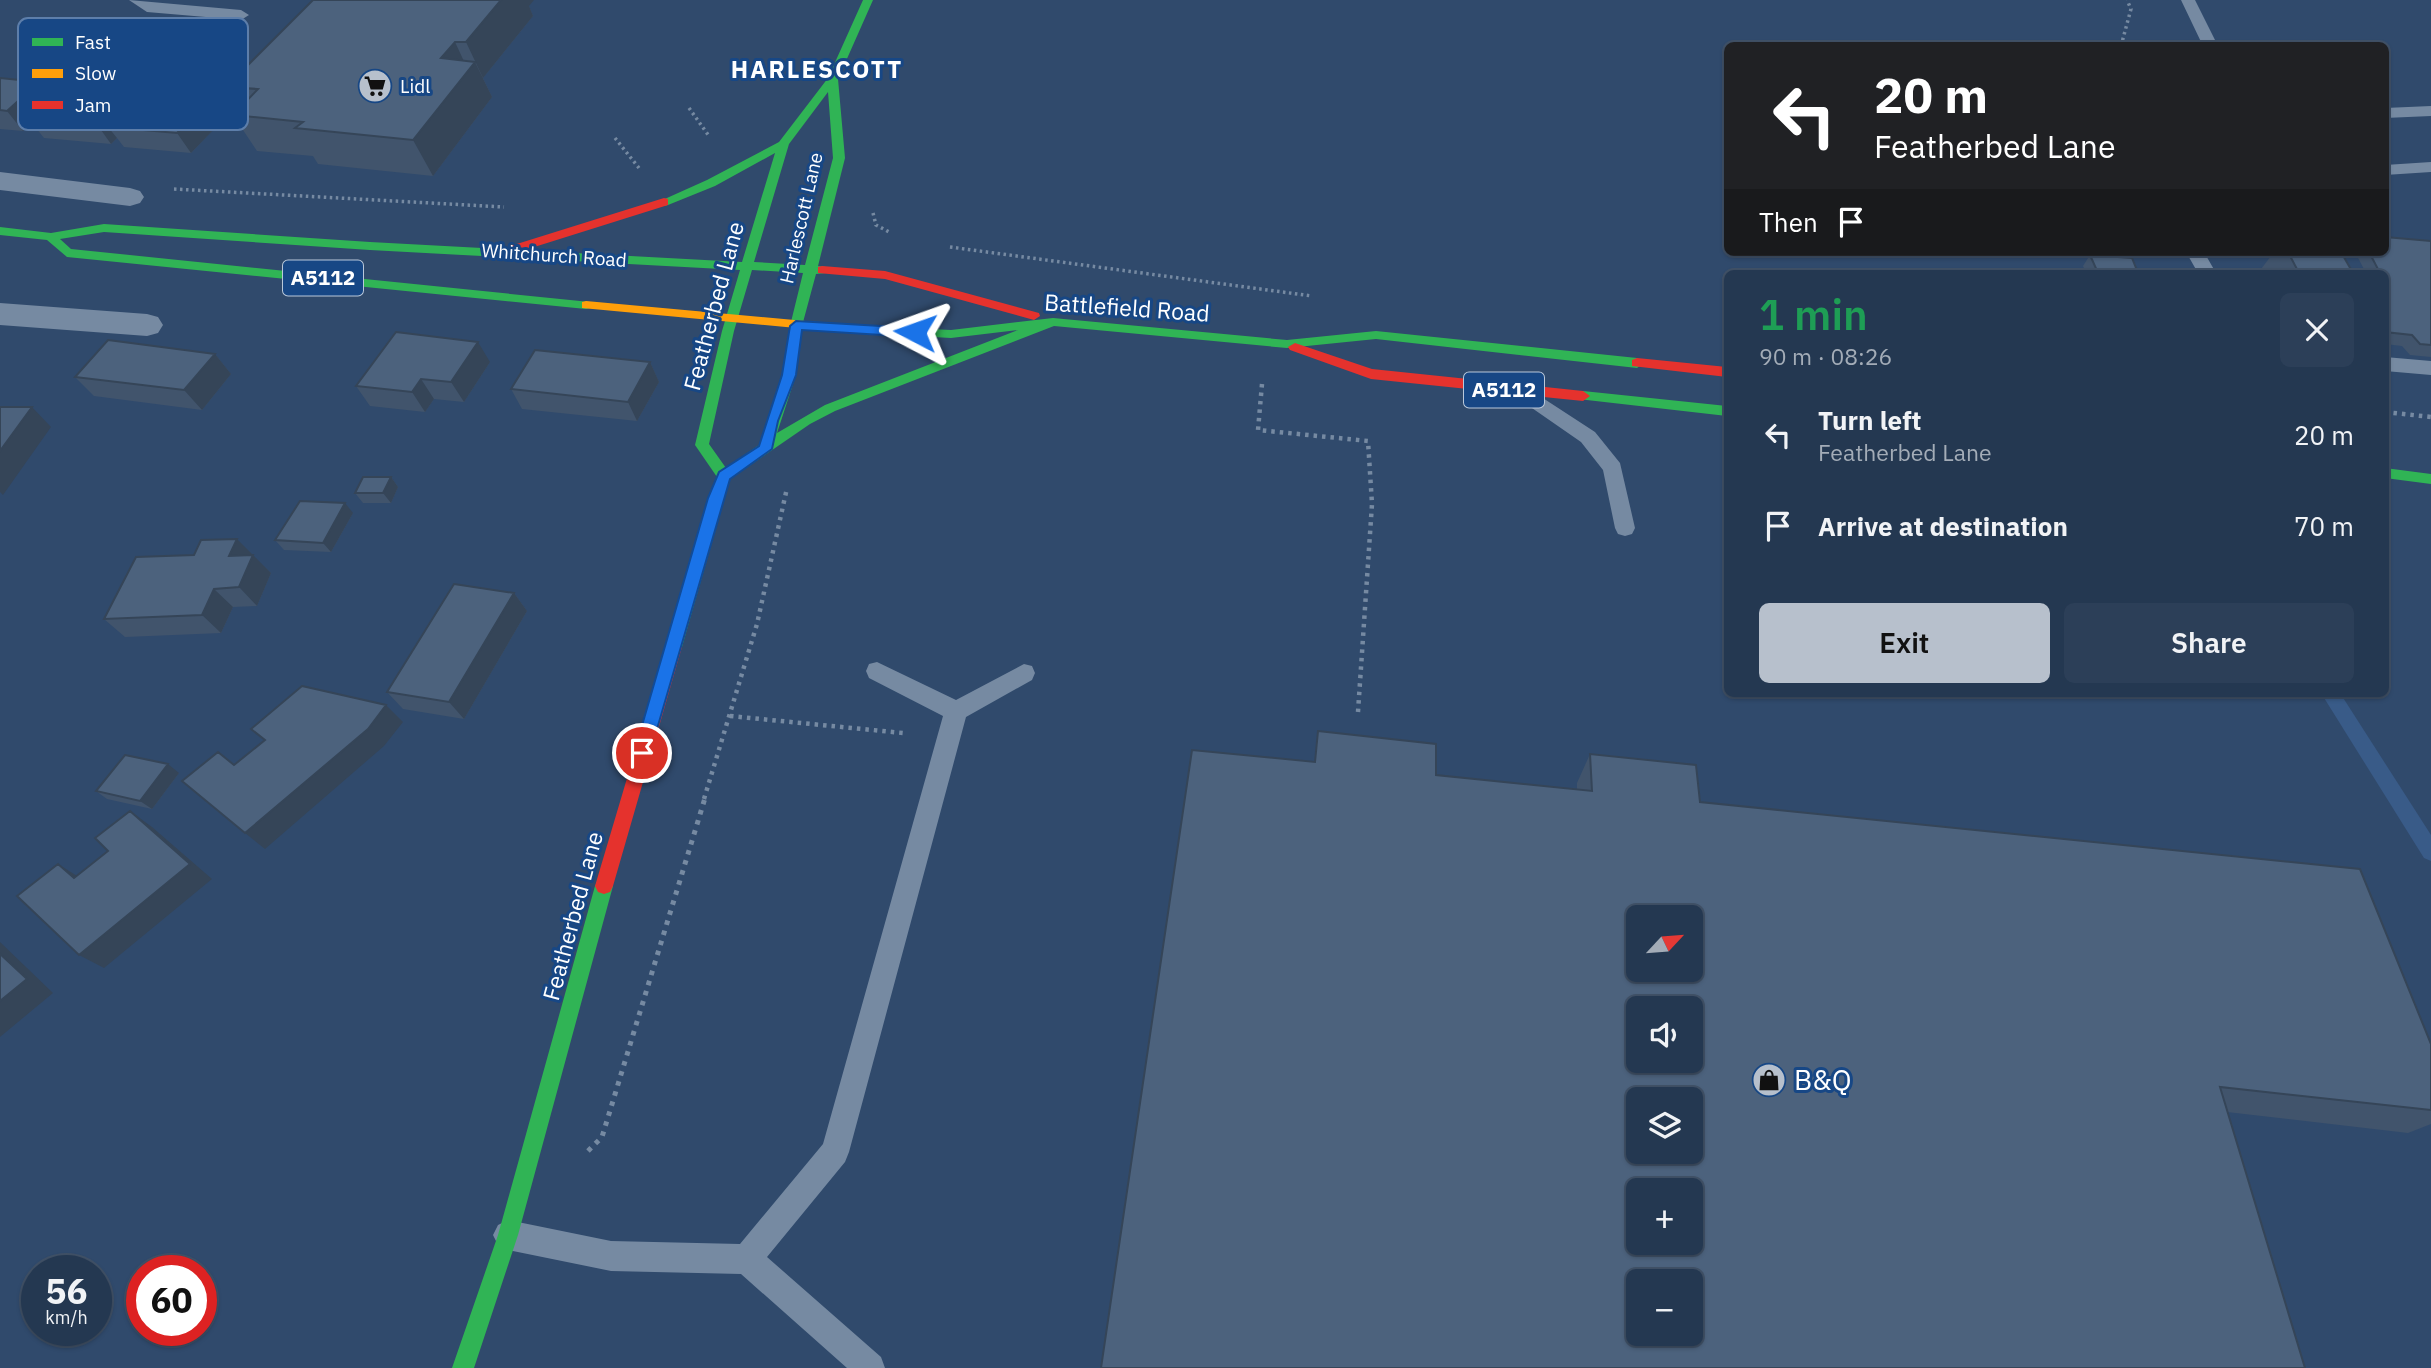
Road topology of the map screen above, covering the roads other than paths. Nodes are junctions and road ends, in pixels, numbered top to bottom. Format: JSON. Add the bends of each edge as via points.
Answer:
{"nodes":[{"id":1,"x":136,"y":0,"type":"edge"},
{"id":2,"x":868,"y":0,"type":"edge"},
{"id":3,"x":2188,"y":0,"type":"edge"},
{"id":4,"x":241,"y":15,"type":"dead end"},
{"id":5,"x":2209,"y":42,"type":"edge"},
{"id":6,"x":833,"y":79,"type":"junction"},
{"id":7,"x":2431,"y":111,"type":"edge"},
{"id":8,"x":2389,"y":113,"type":"edge"},
{"id":9,"x":783,"y":144,"type":"junction"},
{"id":10,"x":2431,"y":167,"type":"edge"},
{"id":11,"x":2389,"y":170,"type":"edge"},
{"id":12,"x":0,"y":181,"type":"edge"},
{"id":13,"x":130,"y":197,"type":"road end"},
{"id":14,"x":0,"y":231,"type":"edge"},
{"id":15,"x":51,"y":237,"type":"junction"},
{"id":16,"x":508,"y":251,"type":"junction"},
{"id":17,"x":747,"y":265,"type":"junction"},
{"id":18,"x":812,"y":269,"type":"junction"},
{"id":19,"x":1,"y":315,"type":"edge"},
{"id":20,"x":730,"y":320,"type":"junction"},
{"id":21,"x":1053,"y":322,"type":"junction"},
{"id":22,"x":147,"y":325,"type":"dead end"},
{"id":23,"x":796,"y":326,"type":"junction"},
{"id":24,"x":1287,"y":344,"type":"junction"},
{"id":25,"x":2389,"y":364,"type":"edge"},
{"id":26,"x":2431,"y":369,"type":"edge"},
{"id":27,"x":1724,"y":372,"type":"edge"},
{"id":28,"x":1523,"y":392,"type":"junction"},
{"id":29,"x":1724,"y":411,"type":"edge"},
{"id":30,"x":765,"y":449,"type":"junction"},
{"id":31,"x":2389,"y":473,"type":"edge"},
{"id":32,"x":724,"y":476,"type":"junction"},
{"id":33,"x":2431,"y":479,"type":"edge"},
{"id":34,"x":1625,"y":528,"type":"dead end"},
{"id":35,"x":877,"y":671,"type":"dead end"},
{"id":36,"x":1024,"y":673,"type":"dead end"},
{"id":37,"x":952,"y":724,"type":"junction"},
{"id":38,"x":508,"y":1235,"type":"junction"},
{"id":39,"x":747,"y":1259,"type":"junction"},
{"id":40,"x":463,"y":1368,"type":"edge"},
{"id":41,"x":870,"y":1368,"type":"edge"}],
"edges":[{"from":1,"to":4,"type":"lane","via":[[146,8]]},
{"from":2,"to":6,"type":"main road","name":"Harlescott Lane"},
{"from":3,"to":5,"type":"lane"},
{"from":6,"to":9,"type":"main road"},
{"from":6,"to":18,"type":"main road","name":"Harlescott Lane","via":[[839,158]]},
{"from":7,"to":8,"type":"lane"},
{"from":9,"to":16,"type":"main road","via":[[680,196]]},
{"from":9,"to":17,"type":"main road","name":"Featherbed Lane"},
{"from":10,"to":11,"type":"lane"},
{"from":12,"to":13,"type":"street"},
{"from":14,"to":15,"type":"main road","name":"Whitchurch Road","number":"A5112"},
{"from":15,"to":16,"type":"main road","name":"Whitchurch Road","number":"A5112","via":[[104,228]]},
{"from":15,"to":20,"type":"main road","name":"Whitchurch Road","number":"A5112","via":[[67,253]]},
{"from":16,"to":17,"type":"main road","name":"Whitchurch Road","number":"A5112"},
{"from":17,"to":18,"type":"main road","name":"Whitchurch Road","number":"A5112"},
{"from":17,"to":20,"type":"main road","name":"Featherbed Lane"},
{"from":18,"to":21,"type":"main road","name":"Whitchurch Road","number":"A5112","via":[[885,275]]},
{"from":18,"to":23,"type":"main road","name":"Harlescott Lane"},
{"from":19,"to":22,"type":"street"},
{"from":20,"to":23,"type":"main road","name":"Whitchurch Road","number":"A5112"},
{"from":20,"to":32,"type":"main road","name":"Featherbed Lane","via":[[702,445]]},
{"from":21,"to":23,"type":"main road","name":"Battlefield Road","number":"A5112","via":[[951,334]]},
{"from":21,"to":24,"type":"main road","name":"Battlefield Road","number":"A5112"},
{"from":21,"to":30,"type":"main road","via":[[858,395],[805,421]]},
{"from":23,"to":30,"type":"main road","via":[[789,375]]},
{"from":24,"to":27,"type":"main road","name":"Battlefield Road","number":"A5112","via":[[1376,335]]},
{"from":24,"to":28,"type":"main road","name":"Battlefield Road","number":"A5112","via":[[1371,374]]},
{"from":25,"to":26,"type":"lane"},
{"from":28,"to":29,"type":"main road","name":"Battlefield Road","number":"A5112"},
{"from":28,"to":34,"type":"lane","via":[[1588,437],[1613,468]]},
{"from":30,"to":32,"type":"main road"},
{"from":31,"to":33,"type":"main road"},
{"from":32,"to":38,"type":"main road","name":"Featherbed Lane"},
{"from":35,"to":37,"type":"lane"},
{"from":36,"to":37,"type":"lane"},
{"from":37,"to":39,"type":"lane","via":[[835,1152]]},
{"from":38,"to":39,"type":"lane","via":[[611,1256]]},
{"from":38,"to":40,"type":"main road","name":"Featherbed Lane"},
{"from":39,"to":41,"type":"lane"}]}
